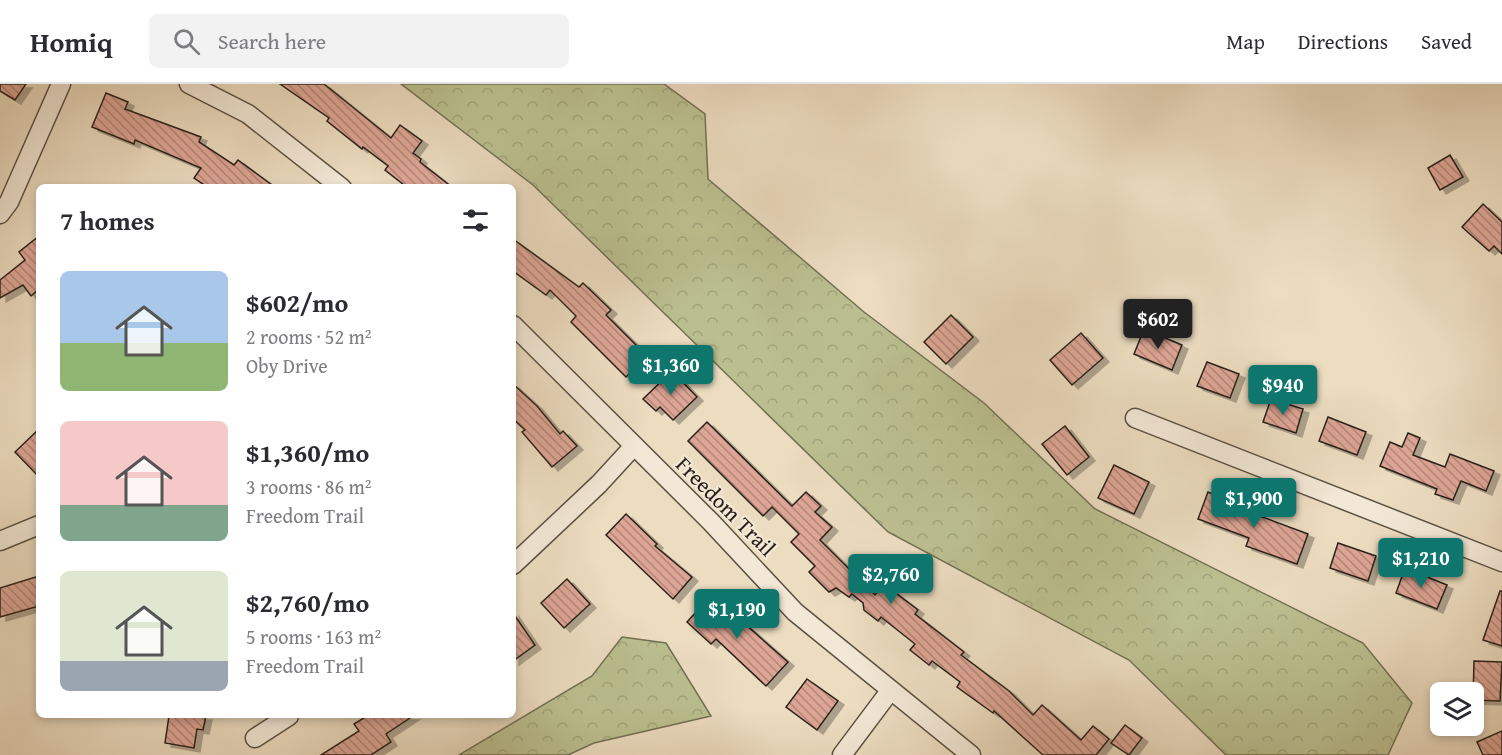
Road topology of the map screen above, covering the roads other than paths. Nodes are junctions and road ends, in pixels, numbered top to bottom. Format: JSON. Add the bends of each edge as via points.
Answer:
{"nodes":[{"id":1,"x":61,"y":84,"type":"edge"},
{"id":2,"x":189,"y":84,"type":"edge"},
{"id":3,"x":337,"y":184,"type":"edge"},
{"id":4,"x":0,"y":214,"type":"edge"},
{"id":5,"x":516,"y":328,"type":"edge"},
{"id":6,"x":1135,"y":418,"type":"dead end"},
{"id":7,"x":633,"y":447,"type":"junction"},
{"id":8,"x":36,"y":526,"type":"edge"},
{"id":9,"x":0,"y":541,"type":"edge"},
{"id":10,"x":516,"y":562,"type":"edge"},
{"id":11,"x":1502,"y":562,"type":"edge"},
{"id":12,"x":890,"y":691,"type":"junction"},
{"id":13,"x":286,"y":718,"type":"edge"},
{"id":14,"x":255,"y":738,"type":"dead end"},
{"id":15,"x":842,"y":755,"type":"edge"},
{"id":16,"x":971,"y":755,"type":"edge"}],
"edges":[{"from":1,"to":4,"type":"street","via":[[9,202]]},
{"from":2,"to":3,"type":"street","via":[[248,114]]},
{"from":5,"to":7,"type":"street","name":"Freedom Trail"},
{"from":6,"to":11,"type":"street"},
{"from":7,"to":10,"type":"street"},
{"from":7,"to":12,"type":"street","name":"Freedom Trail","via":[[711,522],[795,612]]},
{"from":8,"to":9,"type":"street"},
{"from":12,"to":15,"type":"street"},
{"from":12,"to":16,"type":"street","name":"Freedom Trail"},
{"from":13,"to":14,"type":"street"}]}
